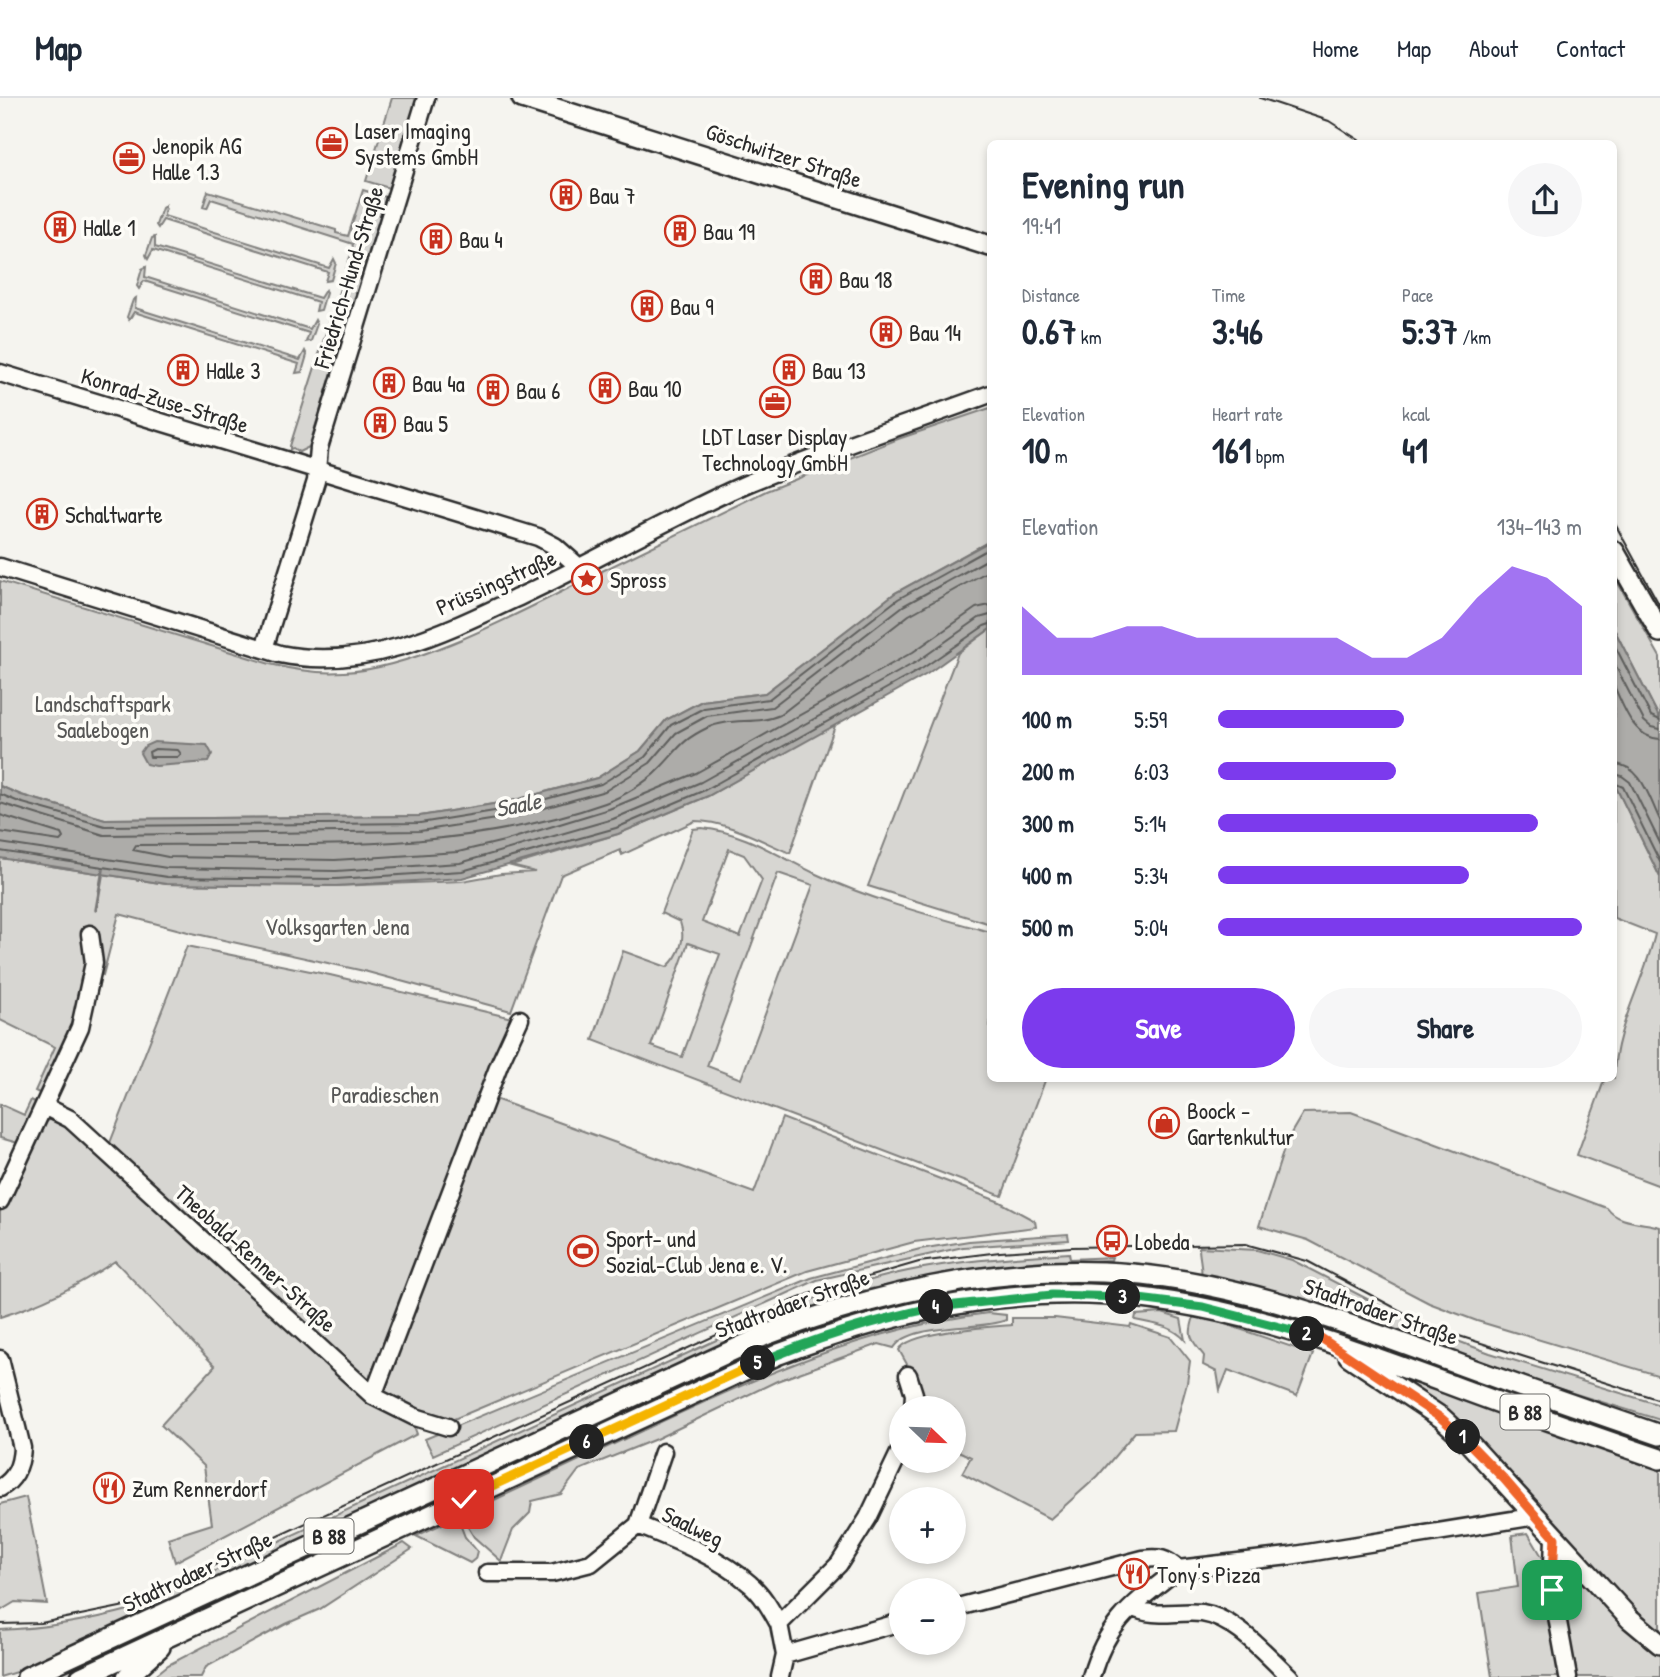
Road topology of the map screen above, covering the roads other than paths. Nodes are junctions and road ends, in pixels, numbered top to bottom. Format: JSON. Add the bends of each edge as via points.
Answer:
{"nodes":[{"id":1,"x":426,"y":98,"type":"edge"},
{"id":2,"x":522,"y":98,"type":"edge"},
{"id":3,"x":987,"y":245,"type":"edge"},
{"id":4,"x":0,"y":373,"type":"edge"},
{"id":5,"x":987,"y":395,"type":"edge"},
{"id":6,"x":317,"y":470,"type":"junction"},
{"id":7,"x":1617,"y":556,"type":"edge"},
{"id":8,"x":0,"y":568,"type":"edge"},
{"id":9,"x":580,"y":568,"type":"junction"},
{"id":10,"x":1660,"y":632,"type":"edge"},
{"id":11,"x":264,"y":649,"type":"junction"},
{"id":12,"x":90,"y":934,"type":"dead end"},
{"id":13,"x":520,"y":1019,"type":"dead end"},
{"id":14,"x":44,"y":1106,"type":"junction"},
{"id":15,"x":0,"y":1201,"type":"edge"},
{"id":16,"x":1321,"y":1338,"type":"junction"},
{"id":17,"x":0,"y":1359,"type":"edge"},
{"id":18,"x":908,"y":1375,"type":"dead end"},
{"id":19,"x":373,"y":1396,"type":"junction"},
{"id":20,"x":914,"y":1396,"type":"edge"},
{"id":21,"x":448,"y":1427,"type":"dead end"},
{"id":22,"x":1660,"y":1435,"type":"edge"},
{"id":23,"x":663,"y":1452,"type":"dead end"},
{"id":24,"x":1660,"y":1459,"type":"edge"},
{"id":25,"x":889,"y":1474,"type":"edge"},
{"id":26,"x":0,"y":1488,"type":"edge"},
{"id":27,"x":1537,"y":1516,"type":"junction"},
{"id":28,"x":638,"y":1525,"type":"junction"},
{"id":29,"x":1555,"y":1538,"type":"junction"},
{"id":30,"x":1178,"y":1569,"type":"junction"},
{"id":31,"x":487,"y":1573,"type":"dead end"},
{"id":32,"x":966,"y":1605,"type":"edge"},
{"id":33,"x":1132,"y":1607,"type":"junction"},
{"id":34,"x":779,"y":1624,"type":"junction"},
{"id":35,"x":889,"y":1625,"type":"edge"},
{"id":36,"x":176,"y":1632,"type":"junction"},
{"id":37,"x":1659,"y":1643,"type":"edge"},
{"id":38,"x":785,"y":1655,"type":"junction"},
{"id":39,"x":27,"y":1677,"type":"edge"},
{"id":40,"x":82,"y":1677,"type":"edge"},
{"id":41,"x":127,"y":1677,"type":"edge"},
{"id":42,"x":780,"y":1677,"type":"edge"},
{"id":43,"x":1091,"y":1677,"type":"edge"},
{"id":44,"x":1290,"y":1677,"type":"edge"},
{"id":45,"x":1568,"y":1677,"type":"edge"}],
"edges":[{"from":1,"to":6,"type":"street","name":"Friedrich-Hund-Straße","via":[[319,448]]},
{"from":2,"to":3,"type":"main road","name":"Göschwitzer Straße"},
{"from":4,"to":6,"type":"street","name":"Konrad-Zuse-Straße"},
{"from":5,"to":9,"type":"street","name":"Prüssingstraße","via":[[747,484]]},
{"from":6,"to":9,"type":"street","via":[[538,537]]},
{"from":6,"to":11,"type":"street","name":"Friedrich-Hund-Straße"},
{"from":7,"to":10,"type":"main road"},
{"from":8,"to":11,"type":"street","name":"Prüssingstraße"},
{"from":9,"to":11,"type":"street","name":"Prüssingstraße","via":[[476,618],[375,654],[309,659]]},
{"from":12,"to":14,"type":"street","via":[[93,963],[80,1027]]},
{"from":13,"to":19,"type":"street"},
{"from":14,"to":15,"type":"street"},
{"from":14,"to":19,"type":"street","name":"Theobald-Renner-Straße","via":[[70,1119]]},
{"from":16,"to":24,"type":"main road","name":"Stadtrodaer Straße","number":"B 88"},
{"from":16,"to":27,"type":"main road","via":[[1441,1418]]},
{"from":16,"to":36,"type":"main road","name":"Stadtrodaer Straße","number":"B 88","via":[[1203,1307],[1088,1294],[981,1300],[882,1319],[818,1339],[724,1378]]},
{"from":17,"to":26,"type":"street","via":[[22,1448],[16,1475]]},
{"from":18,"to":20,"type":"street"},
{"from":19,"to":21,"type":"street","name":"Theobald-Renner-Straße"},
{"from":22,"to":39,"type":"main road","name":"Stadtrodaer Straße","number":"B 88","via":[[1332,1318],[1239,1292],[1104,1272],[1010,1275],[932,1285],[865,1300],[768,1334]]},
{"from":23,"to":28,"type":"street","name":"Saalweg"},
{"from":25,"to":34,"type":"street","via":[[839,1564]]},
{"from":27,"to":29,"type":"main road"},
{"from":27,"to":30,"type":"street"},
{"from":28,"to":31,"type":"street","via":[[591,1563],[576,1569]]},
{"from":28,"to":34,"type":"street","name":"Saalweg","via":[[706,1556],[749,1583]]},
{"from":29,"to":37,"type":"main road","via":[[1630,1619]]},
{"from":29,"to":45,"type":"street","via":[[1552,1590]]},
{"from":30,"to":32,"type":"street","via":[[1159,1557]]},
{"from":30,"to":33,"type":"street"},
{"from":33,"to":43,"type":"street","via":[[1107,1634]]},
{"from":33,"to":44,"type":"street","via":[[1144,1613],[1188,1612],[1218,1618]]},
{"from":34,"to":38,"type":"street","name":"Saalweg"},
{"from":35,"to":38,"type":"street"},
{"from":36,"to":40,"type":"main road","name":"Stadtrodaer Straße","number":"B 88"},
{"from":36,"to":41,"type":"main road"},
{"from":38,"to":42,"type":"street","name":"Saalweg"}]}
